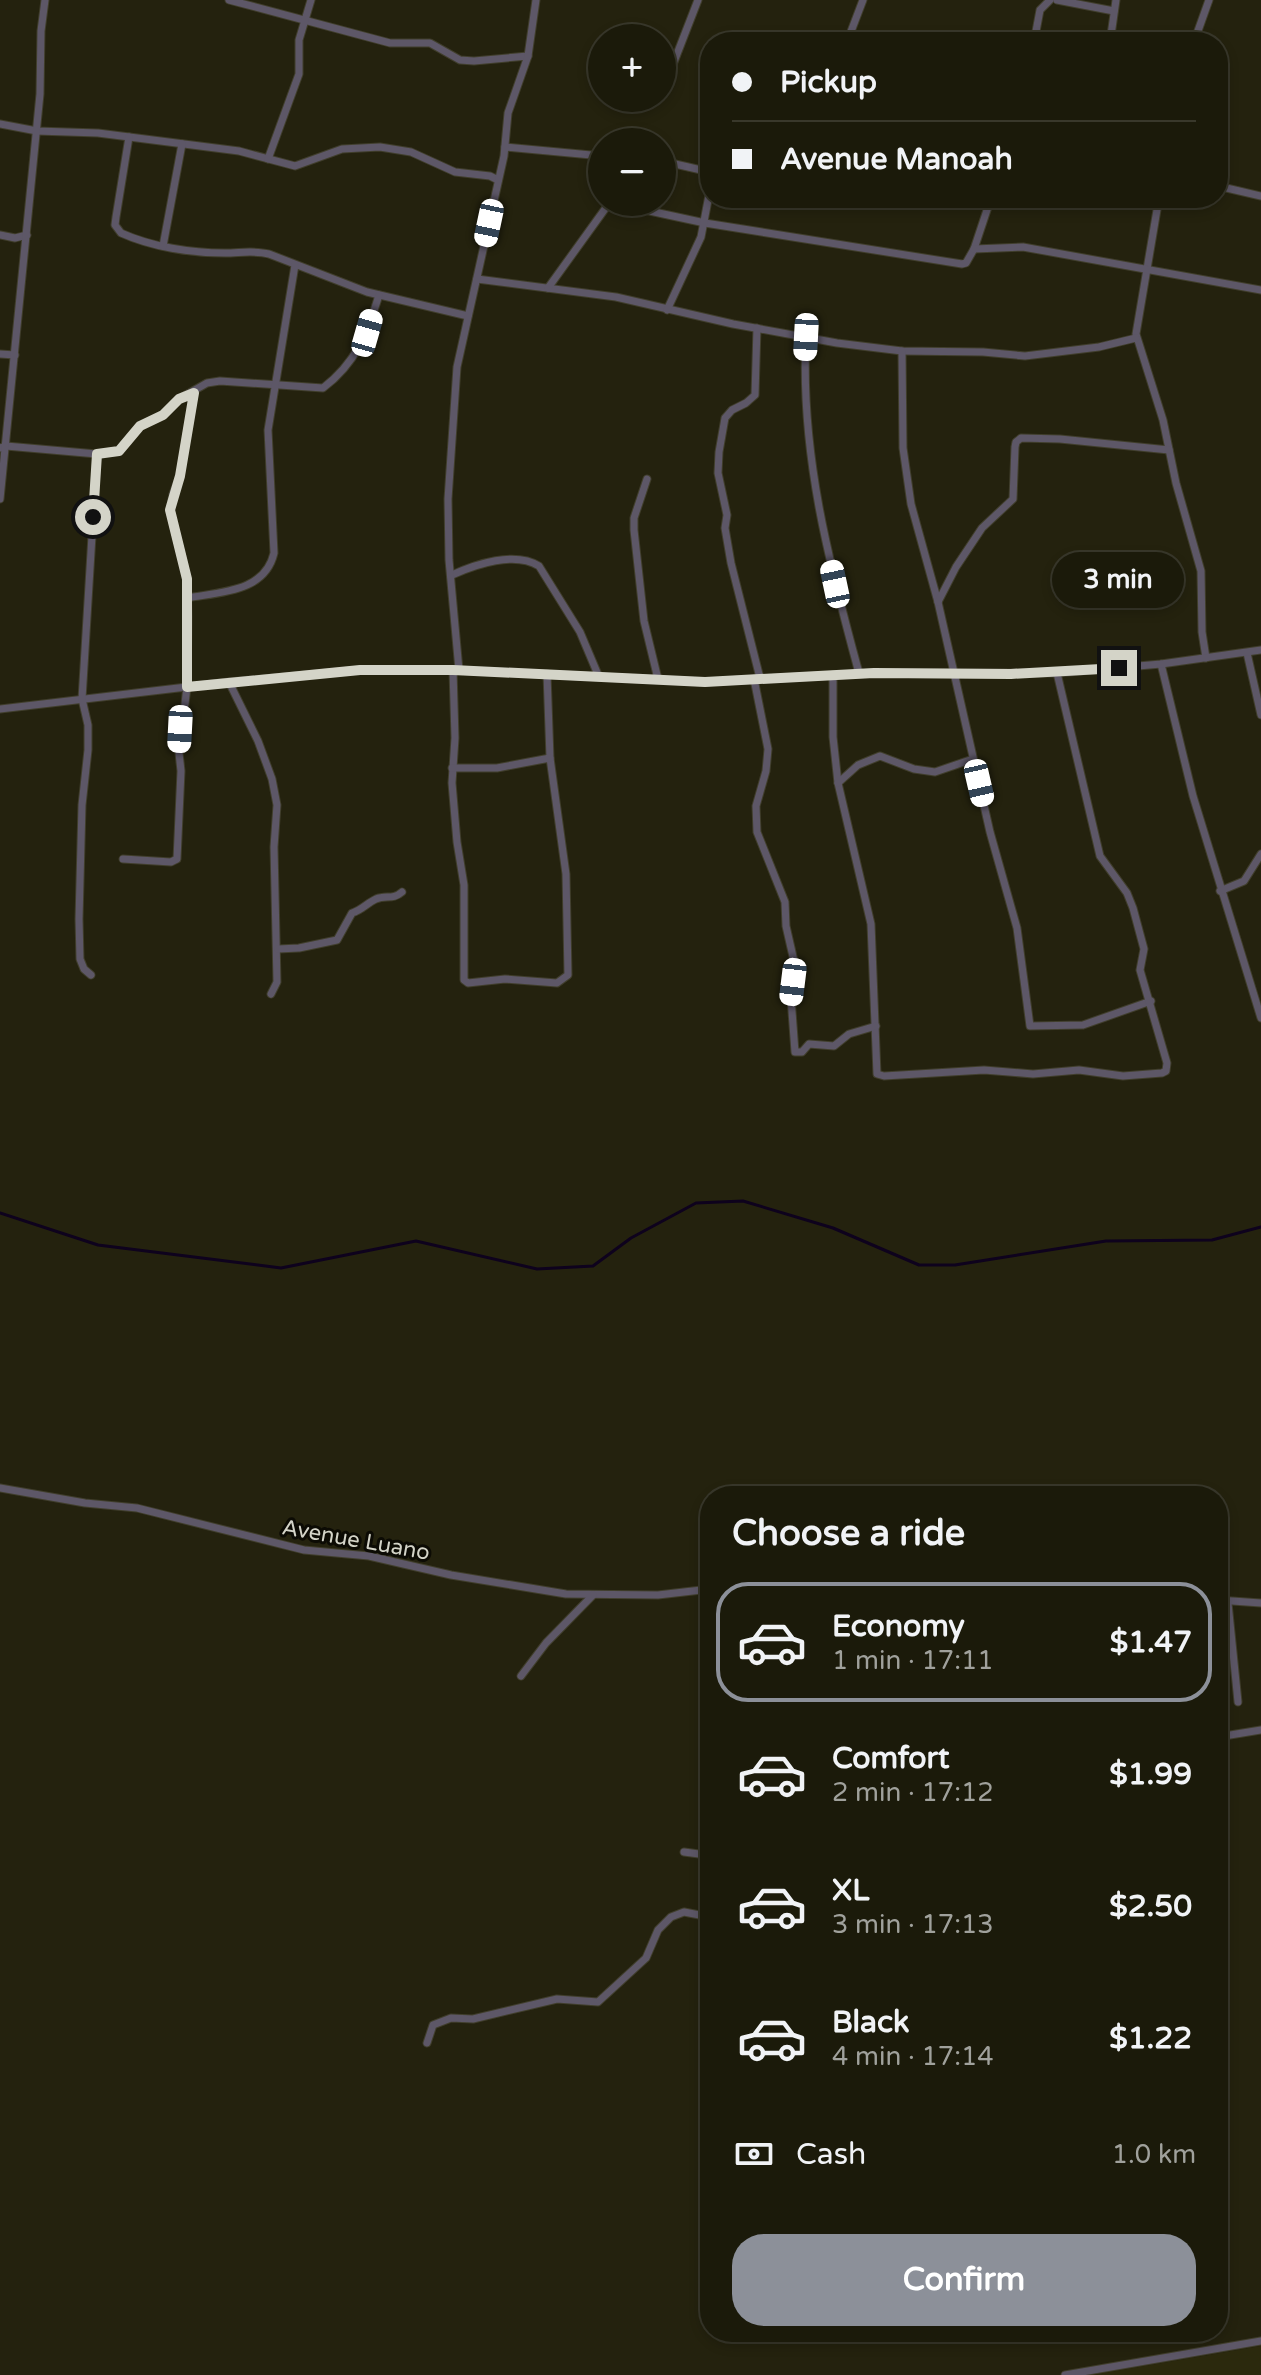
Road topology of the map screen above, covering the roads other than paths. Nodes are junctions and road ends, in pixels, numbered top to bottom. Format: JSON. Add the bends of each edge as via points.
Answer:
{"nodes":[{"id":1,"x":45,"y":0,"type":"edge"},
{"id":2,"x":229,"y":0,"type":"edge"},
{"id":3,"x":311,"y":0,"type":"edge"},
{"id":4,"x":536,"y":0,"type":"edge"},
{"id":5,"x":698,"y":0,"type":"edge"},
{"id":6,"x":863,"y":0,"type":"edge"},
{"id":7,"x":1050,"y":0,"type":"edge"},
{"id":8,"x":1057,"y":0,"type":"edge"},
{"id":9,"x":1116,"y":0,"type":"edge"},
{"id":10,"x":1209,"y":0,"type":"edge"},
{"id":11,"x":1114,"y":11,"type":"junction"},
{"id":12,"x":307,"y":20,"type":"junction"},
{"id":13,"x":851,"y":32,"type":"edge"},
{"id":14,"x":1036,"y":32,"type":"edge"},
{"id":15,"x":1111,"y":32,"type":"edge"},
{"id":16,"x":1198,"y":32,"type":"edge"},
{"id":17,"x":528,"y":56,"type":"junction"},
{"id":18,"x":676,"y":57,"type":"edge"},
{"id":19,"x":0,"y":124,"type":"edge"},
{"id":20,"x":37,"y":131,"type":"junction"},
{"id":21,"x":129,"y":137,"type":"junction"},
{"id":22,"x":182,"y":144,"type":"junction"},
{"id":23,"x":505,"y":147,"type":"junction"},
{"id":24,"x":588,"y":155,"type":"edge"},
{"id":25,"x":268,"y":159,"type":"junction"},
{"id":26,"x":676,"y":164,"type":"edge"},
{"id":27,"x":700,"y":170,"type":"edge"},
{"id":28,"x":498,"y":180,"type":"junction"},
{"id":29,"x":1228,"y":188,"type":"edge"},
{"id":30,"x":1261,"y":196,"type":"edge"},
{"id":31,"x":707,"y":208,"type":"edge"},
{"id":32,"x":988,"y":208,"type":"edge"},
{"id":33,"x":1157,"y":208,"type":"edge"},
{"id":34,"x":600,"y":216,"type":"edge"},
{"id":35,"x":673,"y":216,"type":"edge"},
{"id":36,"x":705,"y":223,"type":"junction"},
{"id":37,"x":0,"y":235,"type":"edge"},
{"id":38,"x":27,"y":235,"type":"junction"},
{"id":39,"x":163,"y":246,"type":"junction"},
{"id":40,"x":974,"y":249,"type":"junction"},
{"id":41,"x":295,"y":265,"type":"junction"},
{"id":42,"x":1145,"y":268,"type":"junction"},
{"id":43,"x":477,"y":279,"type":"junction"},
{"id":44,"x":548,"y":288,"type":"junction"},
{"id":45,"x":1261,"y":290,"type":"edge"},
{"id":46,"x":379,"y":295,"type":"junction"},
{"id":47,"x":667,"y":310,"type":"junction"},
{"id":48,"x":468,"y":316,"type":"junction"},
{"id":49,"x":757,"y":328,"type":"junction"},
{"id":50,"x":806,"y":337,"type":"junction"},
{"id":51,"x":1136,"y":338,"type":"junction"},
{"id":52,"x":902,"y":351,"type":"junction"},
{"id":53,"x":0,"y":354,"type":"edge"},
{"id":54,"x":15,"y":355,"type":"junction"},
{"id":55,"x":275,"y":384,"type":"junction"},
{"id":56,"x":194,"y":393,"type":"junction"},
{"id":57,"x":3,"y":447,"type":"edge"},
{"id":58,"x":1169,"y":450,"type":"junction"},
{"id":59,"x":97,"y":454,"type":"junction"},
{"id":60,"x":647,"y":479,"type":"dead end"},
{"id":61,"x":0,"y":499,"type":"edge"},
{"id":62,"x":452,"y":575,"type":"junction"},
{"id":63,"x":187,"y":598,"type":"junction"},
{"id":64,"x":938,"y":602,"type":"junction"},
{"id":65,"x":1261,"y":650,"type":"edge"},
{"id":66,"x":1247,"y":653,"type":"junction"},
{"id":67,"x":1206,"y":658,"type":"junction"},
{"id":68,"x":1161,"y":664,"type":"junction"},
{"id":69,"x":456,"y":670,"type":"junction"},
{"id":70,"x":953,"y":672,"type":"junction"},
{"id":71,"x":859,"y":673,"type":"junction"},
{"id":72,"x":1057,"y":673,"type":"junction"},
{"id":73,"x":547,"y":674,"type":"junction"},
{"id":74,"x":833,"y":675,"type":"junction"},
{"id":75,"x":599,"y":677,"type":"junction"},
{"id":76,"x":757,"y":678,"type":"junction"},
{"id":77,"x":658,"y":679,"type":"junction"},
{"id":78,"x":229,"y":682,"type":"junction"},
{"id":79,"x":187,"y":687,"type":"junction"},
{"id":80,"x":82,"y":699,"type":"junction"},
{"id":81,"x":0,"y":709,"type":"edge"},
{"id":82,"x":1261,"y":715,"type":"edge"},
{"id":83,"x":550,"y":758,"type":"junction"},
{"id":84,"x":973,"y":759,"type":"junction"},
{"id":85,"x":452,"y":768,"type":"junction"},
{"id":86,"x":838,"y":783,"type":"junction"},
{"id":87,"x":1261,"y":854,"type":"edge"},
{"id":88,"x":123,"y":859,"type":"dead end"},
{"id":89,"x":1220,"y":891,"type":"junction"},
{"id":90,"x":402,"y":892,"type":"dead end"},
{"id":91,"x":278,"y":949,"type":"junction"},
{"id":92,"x":91,"y":975,"type":"dead end"},
{"id":93,"x":271,"y":994,"type":"dead end"},
{"id":94,"x":1151,"y":1001,"type":"junction"},
{"id":95,"x":1261,"y":1018,"type":"edge"},
{"id":96,"x":876,"y":1026,"type":"junction"},
{"id":97,"x":0,"y":1488,"type":"edge"},
{"id":98,"x":700,"y":1590,"type":"edge"},
{"id":99,"x":593,"y":1595,"type":"junction"},
{"id":100,"x":1228,"y":1603,"type":"joint"},
{"id":101,"x":1261,"y":1603,"type":"edge"},
{"id":102,"x":521,"y":1676,"type":"dead end"},
{"id":103,"x":1238,"y":1702,"type":"dead end"},
{"id":104,"x":1261,"y":1730,"type":"edge"},
{"id":105,"x":1228,"y":1735,"type":"edge"},
{"id":106,"x":684,"y":1852,"type":"dead end"},
{"id":107,"x":700,"y":1854,"type":"edge"},
{"id":108,"x":700,"y":1915,"type":"edge"},
{"id":109,"x":427,"y":2043,"type":"dead end"},
{"id":110,"x":1261,"y":2341,"type":"edge"},
{"id":111,"x":1065,"y":2375,"type":"edge"}],
"edges":[{"from":1,"to":20,"type":"street"},
{"from":2,"to":12,"type":"street"},
{"from":3,"to":12,"type":"street"},
{"from":4,"to":17,"type":"street"},
{"from":5,"to":18,"type":"street"},
{"from":6,"to":13,"type":"street"},
{"from":7,"to":14,"type":"street","via":[[1040,10]]},
{"from":8,"to":11,"type":"street"},
{"from":9,"to":11,"type":"street"},
{"from":10,"to":16,"type":"street"},
{"from":11,"to":15,"type":"street"},
{"from":12,"to":17,"type":"street","via":[[390,43],[430,43],[460,60]]},
{"from":12,"to":25,"type":"street","via":[[299,40],[299,74]]},
{"from":17,"to":23,"type":"street","via":[[508,113]]},
{"from":19,"to":20,"type":"street"},
{"from":20,"to":21,"type":"street"},
{"from":20,"to":38,"type":"street"},
{"from":21,"to":22,"type":"street"},
{"from":21,"to":39,"type":"street","via":[[115,225],[121,233]]},
{"from":22,"to":25,"type":"street"},
{"from":22,"to":39,"type":"street"},
{"from":23,"to":24,"type":"street"},
{"from":23,"to":28,"type":"street"},
{"from":25,"to":28,"type":"street","via":[[295,166],[342,149],[380,147]]},
{"from":26,"to":27,"type":"street"},
{"from":28,"to":43,"type":"street"},
{"from":29,"to":30,"type":"street"},
{"from":31,"to":36,"type":"street"},
{"from":32,"to":40,"type":"street"},
{"from":33,"to":42,"type":"street"},
{"from":34,"to":44,"type":"street"},
{"from":35,"to":36,"type":"street"},
{"from":36,"to":40,"type":"street","via":[[956,264],[966,263]]},
{"from":36,"to":47,"type":"street"},
{"from":37,"to":38,"type":"street"},
{"from":38,"to":54,"type":"street"},
{"from":39,"to":41,"type":"street","via":[[261,252]]},
{"from":40,"to":42,"type":"street","via":[[1011,246]]},
{"from":41,"to":46,"type":"street"},
{"from":41,"to":55,"type":"street"},
{"from":42,"to":45,"type":"street"},
{"from":42,"to":51,"type":"street"},
{"from":43,"to":44,"type":"street"},
{"from":43,"to":48,"type":"street"},
{"from":44,"to":47,"type":"street"},
{"from":46,"to":48,"type":"street"},
{"from":46,"to":55,"type":"street","via":[[359,350],[334,381],[317,389]]},
{"from":47,"to":49,"type":"street"},
{"from":48,"to":62,"type":"street","via":[[457,367],[452,437]]},
{"from":49,"to":50,"type":"street"},
{"from":49,"to":76,"type":"street","via":[[755,395],[725,418],[718,473],[731,563]]},
{"from":50,"to":52,"type":"street"},
{"from":50,"to":71,"type":"street","via":[[804,373],[817,503]]},
{"from":51,"to":52,"type":"street","via":[[1025,356]]},
{"from":51,"to":58,"type":"street","via":[[1151,374]]},
{"from":52,"to":64,"type":"street","via":[[905,463]]},
{"from":53,"to":54,"type":"street"},
{"from":54,"to":57,"type":"street"},
{"from":55,"to":56,"type":"street","via":[[215,381]]},
{"from":55,"to":63,"type":"street","via":[[268,430],[274,553],[269,570],[247,586]]},
{"from":56,"to":59,"type":"street","via":[[140,426],[119,451]]},
{"from":56,"to":63,"type":"street","via":[[170,510]]},
{"from":57,"to":59,"type":"street"},
{"from":57,"to":61,"type":"street"},
{"from":58,"to":64,"type":"street","via":[[1021,438],[1015,447],[1013,499],[982,528]]},
{"from":58,"to":67,"type":"street","via":[[1201,571]]},
{"from":59,"to":80,"type":"street"},
{"from":60,"to":77,"type":"street","via":[[634,530],[644,621]]},
{"from":62,"to":69,"type":"street"},
{"from":62,"to":75,"type":"street","via":[[480,562],[530,561],[539,566],[580,632]]},
{"from":63,"to":79,"type":"street"},
{"from":64,"to":70,"type":"street"},
{"from":65,"to":66,"type":"street"},
{"from":66,"to":67,"type":"street"},
{"from":66,"to":82,"type":"street"},
{"from":67,"to":68,"type":"street"},
{"from":68,"to":72,"type":"street"},
{"from":68,"to":89,"type":"street"},
{"from":69,"to":73,"type":"street"},
{"from":69,"to":78,"type":"street","via":[[360,670]]},
{"from":69,"to":85,"type":"street"},
{"from":70,"to":71,"type":"street"},
{"from":70,"to":72,"type":"street"},
{"from":70,"to":84,"type":"street"},
{"from":71,"to":74,"type":"street"},
{"from":72,"to":94,"type":"street","via":[[1100,856],[1133,908],[1144,949],[1140,970]]},
{"from":73,"to":75,"type":"street"},
{"from":73,"to":83,"type":"street"},
{"from":74,"to":76,"type":"street"},
{"from":74,"to":86,"type":"street"},
{"from":75,"to":77,"type":"street"},
{"from":76,"to":77,"type":"street"},
{"from":76,"to":96,"type":"street","via":[[768,749],[756,806],[757,832],[785,902],[794,961],[795,1052],[809,1044],[834,1046],[849,1034]]},
{"from":78,"to":79,"type":"street"},
{"from":78,"to":91,"type":"street","via":[[258,741],[276,796]]},
{"from":79,"to":80,"type":"street"},
{"from":79,"to":88,"type":"street","via":[[180,729],[176,861]]},
{"from":80,"to":81,"type":"street"},
{"from":80,"to":92,"type":"street","via":[[88,750],[80,959]]},
{"from":83,"to":85,"type":"street","via":[[497,768]]},
{"from":83,"to":85,"type":"street","via":[[566,874],[569,969],[565,980],[557,983],[464,982],[464,885]]},
{"from":84,"to":86,"type":"street","via":[[935,772],[880,756],[858,765]]},
{"from":84,"to":94,"type":"street","via":[[1017,928],[1030,1026],[1083,1025]]},
{"from":86,"to":96,"type":"street","via":[[871,924]]},
{"from":87,"to":89,"type":"street","via":[[1244,881]]},
{"from":89,"to":95,"type":"street"},
{"from":90,"to":91,"type":"street","via":[[352,913],[337,940]]},
{"from":91,"to":93,"type":"street","via":[[277,982]]},
{"from":94,"to":96,"type":"street","via":[[1166,1067],[1165,1072],[1145,1075],[984,1070],[880,1076]]},
{"from":97,"to":99,"type":"street","name":"Avenue Luano","via":[[161,1513],[304,1550],[369,1556],[451,1575]]},
{"from":98,"to":99,"type":"street","name":"Avenue Luano"},
{"from":99,"to":102,"type":"street"},
{"from":100,"to":101,"type":"street"},
{"from":100,"to":103,"type":"street"},
{"from":104,"to":105,"type":"street"},
{"from":106,"to":107,"type":"street"},
{"from":108,"to":109,"type":"street","via":[[684,1912],[671,1917],[658,1930],[646,1958],[598,2002],[557,1999],[473,2019],[451,2018],[433,2025]]},
{"from":110,"to":111,"type":"street"}]}
